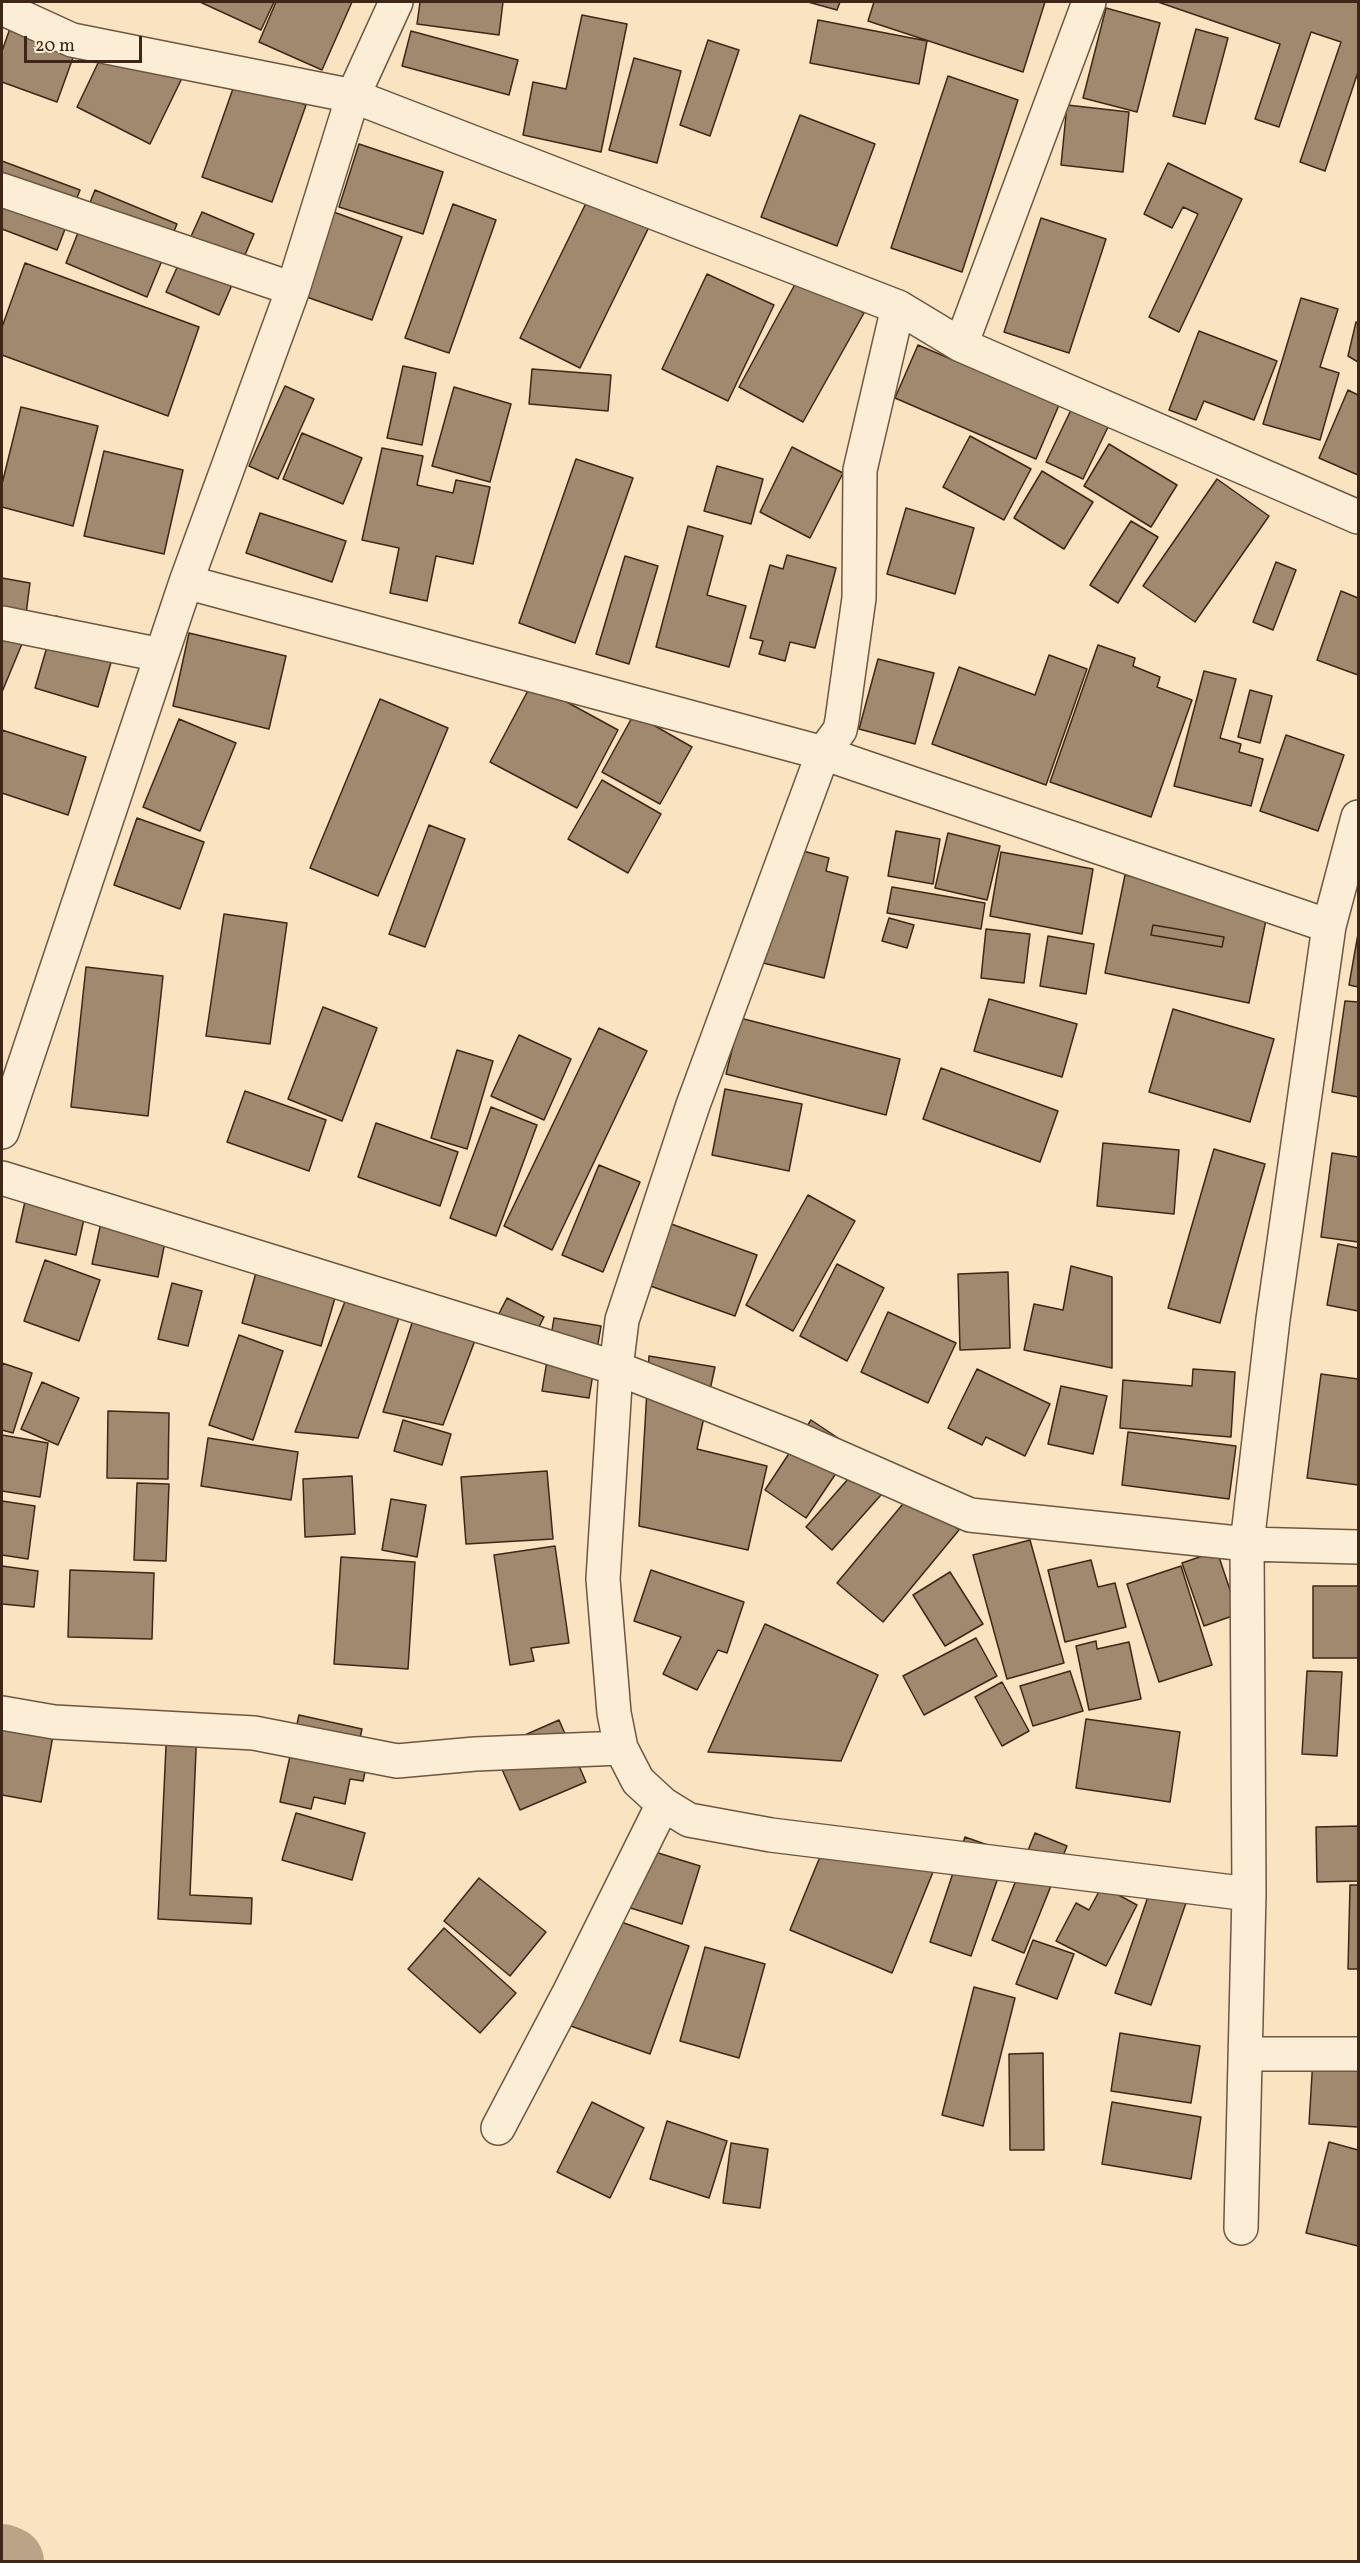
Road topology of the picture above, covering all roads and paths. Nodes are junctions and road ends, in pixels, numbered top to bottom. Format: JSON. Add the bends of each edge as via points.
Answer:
{"nodes":[{"id":1,"x":396,"y":2,"type":"edge"},
{"id":2,"x":1089,"y":2,"type":"edge"},
{"id":3,"x":2,"y":8,"type":"edge"},
{"id":4,"x":353,"y":96,"type":"junction"},
{"id":5,"x":2,"y":190,"type":"edge"},
{"id":6,"x":293,"y":289,"type":"junction"},
{"id":7,"x":898,"y":307,"type":"junction"},
{"id":8,"x":961,"y":345,"type":"junction"},
{"id":9,"x":1359,"y":518,"type":"edge"},
{"id":10,"x":186,"y":582,"type":"junction"},
{"id":11,"x":2,"y":623,"type":"edge"},
{"id":12,"x":161,"y":655,"type":"junction"},
{"id":13,"x":823,"y":753,"type":"junction"},
{"id":14,"x":1359,"y":817,"type":"edge"},
{"id":15,"x":1341,"y":910,"type":"edge"},
{"id":16,"x":2,"y":1132,"type":"edge"},
{"id":17,"x":2,"y":1178,"type":"edge"},
{"id":18,"x":616,"y":1368,"type":"junction"},
{"id":19,"x":1247,"y":1544,"type":"junction"},
{"id":20,"x":1359,"y":1547,"type":"edge"},
{"id":21,"x":2,"y":1713,"type":"edge"},
{"id":22,"x":621,"y":1748,"type":"junction"},
{"id":23,"x":663,"y":1804,"type":"junction"},
{"id":24,"x":1249,"y":1894,"type":"junction"},
{"id":25,"x":1246,"y":2054,"type":"junction"},
{"id":26,"x":1359,"y":2054,"type":"edge"},
{"id":27,"x":498,"y":2128,"type":"dead end"},
{"id":28,"x":1241,"y":2228,"type":"dead end"}],
"edges":[{"from":1,"to":4,"type":"street"},
{"from":2,"to":8,"type":"street"},
{"from":3,"to":4,"type":"street","via":[[72,40]]},
{"from":4,"to":6,"type":"street"},
{"from":4,"to":7,"type":"street"},
{"from":5,"to":6,"type":"street"},
{"from":6,"to":10,"type":"street"},
{"from":7,"to":8,"type":"street"},
{"from":7,"to":13,"type":"street","via":[[860,470],[859,598],[842,720],[840,730]]},
{"from":8,"to":9,"type":"street"},
{"from":10,"to":12,"type":"street"},
{"from":10,"to":13,"type":"street"},
{"from":11,"to":12,"type":"street"},
{"from":12,"to":16,"type":"street"},
{"from":13,"to":15,"type":"street"},
{"from":13,"to":18,"type":"street","via":[[693,1105],[622,1320]]},
{"from":14,"to":15,"type":"street"},
{"from":15,"to":19,"type":"street","via":[[1273,1318]]},
{"from":17,"to":18,"type":"street"},
{"from":18,"to":19,"type":"street","via":[[795,1438],[970,1515]]},
{"from":18,"to":22,"type":"street","via":[[603,1579],[614,1713]]},
{"from":19,"to":20,"type":"street"},
{"from":19,"to":24,"type":"street"},
{"from":21,"to":22,"type":"street","via":[[54,1722],[255,1733],[397,1761]]},
{"from":22,"to":23,"type":"street","via":[[638,1781]]},
{"from":23,"to":24,"type":"street","via":[[689,1821],[771,1834]]},
{"from":23,"to":27,"type":"street"},
{"from":24,"to":25,"type":"street"},
{"from":25,"to":26,"type":"street"},
{"from":25,"to":28,"type":"street"}]}
